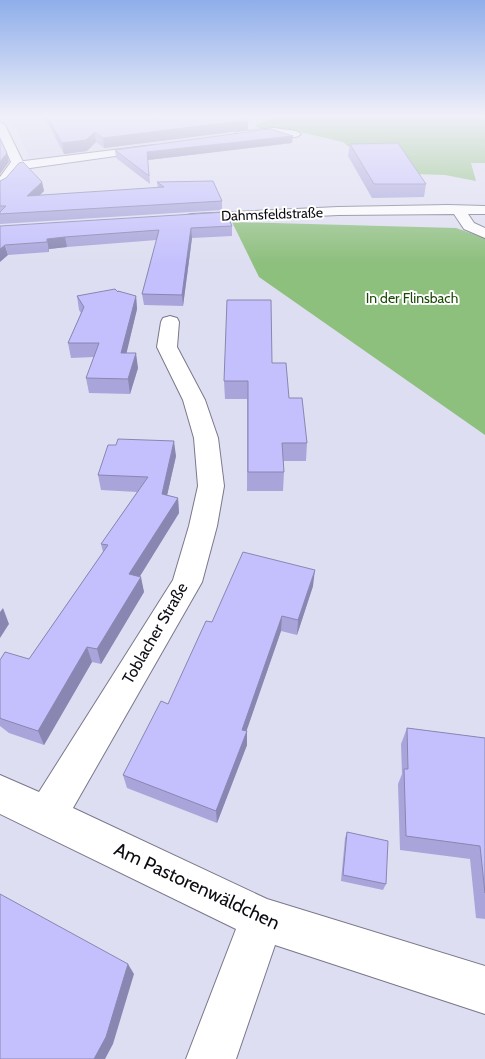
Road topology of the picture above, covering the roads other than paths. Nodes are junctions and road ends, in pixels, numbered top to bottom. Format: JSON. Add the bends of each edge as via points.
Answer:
{"nodes":[{"id":1,"x":28,"y":164,"type":"edge"},
{"id":2,"x":16,"y":166,"type":"joint"},
{"id":3,"x":0,"y":185,"type":"edge"},
{"id":4,"x":458,"y":210,"type":"junction"},
{"id":5,"x":485,"y":210,"type":"edge"},
{"id":6,"x":175,"y":219,"type":"edge"},
{"id":7,"x":485,"y":234,"type":"edge"},
{"id":8,"x":170,"y":322,"type":"dead end"},
{"id":9,"x":0,"y":794,"type":"edge"},
{"id":10,"x":47,"y":815,"type":"junction"},
{"id":11,"x":262,"y":919,"type":"junction"},
{"id":12,"x":485,"y":990,"type":"edge"},
{"id":13,"x":211,"y":1059,"type":"edge"}],
"edges":[{"from":1,"to":2,"type":"street"},
{"from":2,"to":3,"type":"street"},
{"from":4,"to":5,"type":"street","name":"Dahmsfeldstraße"},
{"from":4,"to":6,"type":"street","name":"Dahmsfeldstraße","via":[[272,213]]},
{"from":4,"to":7,"type":"street","via":[[469,226]]},
{"from":8,"to":10,"type":"street","name":"Toblacher Straße","via":[[167,347],[194,400],[206,438],[211,486],[203,526],[186,582]]},
{"from":9,"to":10,"type":"street","name":"Am Pastorenwäldchen"},
{"from":10,"to":11,"type":"street","name":"Am Pastorenwäldchen"},
{"from":11,"to":12,"type":"street","name":"Am Pastorenwäldchen"},
{"from":11,"to":13,"type":"street"}]}
